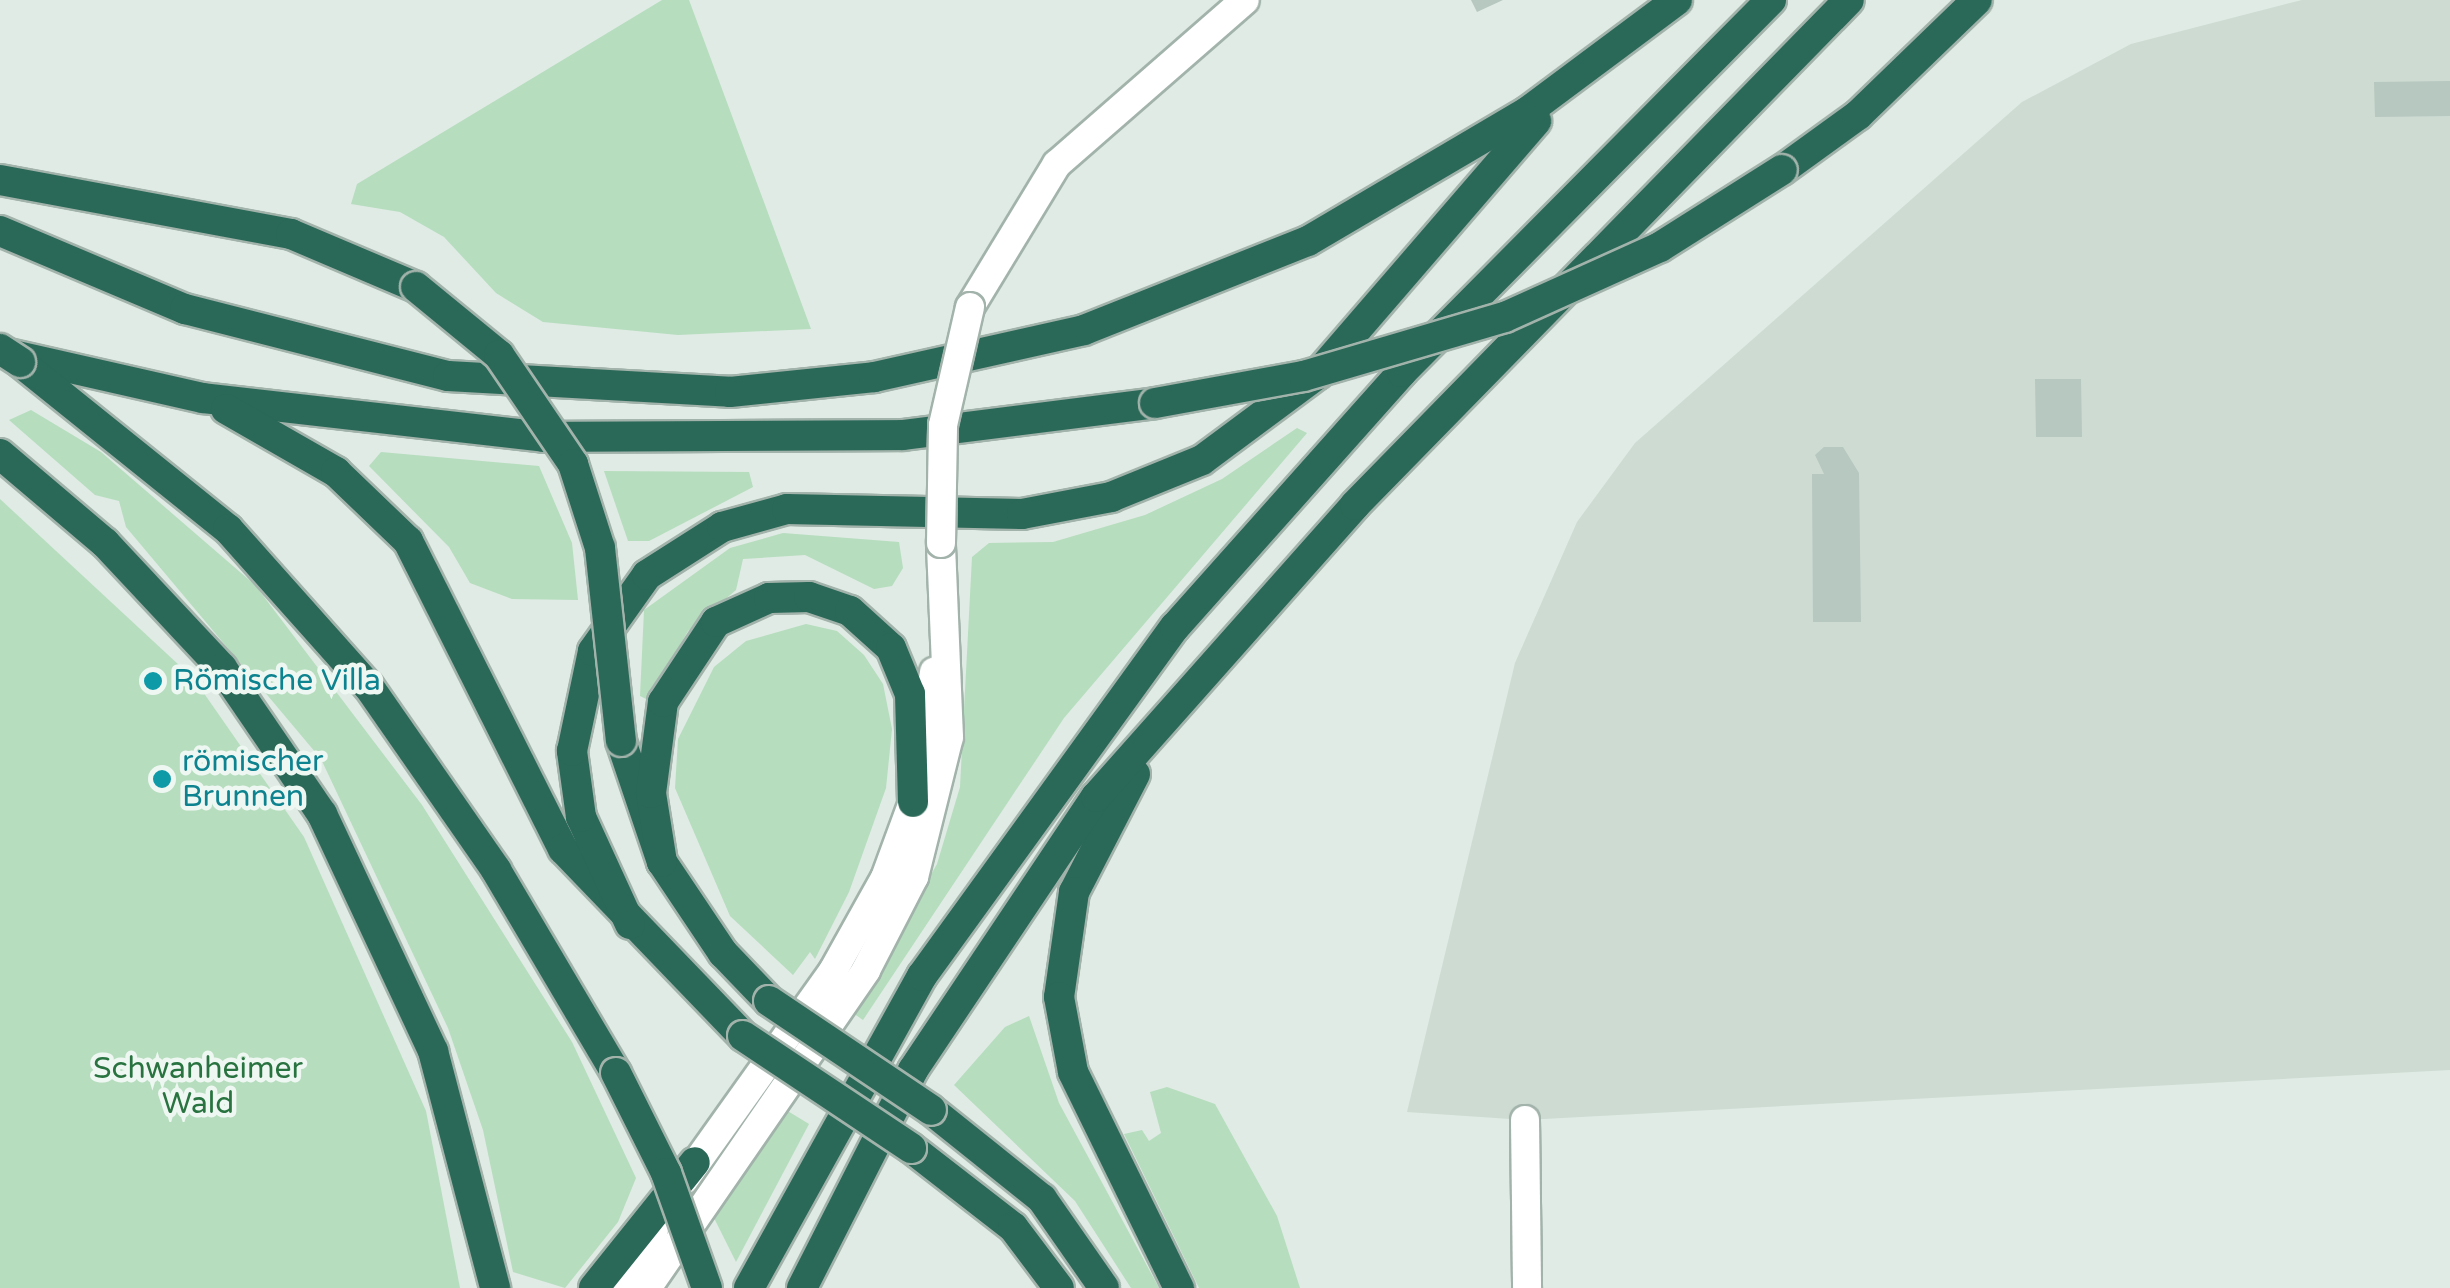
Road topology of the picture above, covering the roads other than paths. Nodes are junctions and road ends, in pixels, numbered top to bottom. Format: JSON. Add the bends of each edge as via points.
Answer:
{"nodes":[{"id":1,"x":1245,"y":0,"type":"edge"},
{"id":2,"x":1678,"y":0,"type":"edge"},
{"id":3,"x":1771,"y":0,"type":"edge"},
{"id":4,"x":1849,"y":0,"type":"edge"},
{"id":5,"x":1977,"y":0,"type":"edge"},
{"id":6,"x":1585,"y":72,"type":"junction"},
{"id":7,"x":0,"y":180,"type":"edge"},
{"id":8,"x":0,"y":231,"type":"edge"},
{"id":9,"x":0,"y":350,"type":"edge"},
{"id":10,"x":202,"y":398,"type":"junction"},
{"id":11,"x":0,"y":454,"type":"edge"},
{"id":12,"x":942,"y":606,"type":"junction"},
{"id":13,"x":1219,"y":652,"type":"junction"},
{"id":14,"x":914,"y":802,"type":"junction"},
{"id":15,"x":662,"y":862,"type":"junction"},
{"id":16,"x":630,"y":924,"type":"junction"},
{"id":17,"x":1525,"y":1120,"type":"dead end"},
{"id":18,"x":695,"y":1162,"type":"junction"},
{"id":19,"x":495,"y":1288,"type":"edge"},
{"id":20,"x":594,"y":1288,"type":"edge"},
{"id":21,"x":622,"y":1288,"type":"edge"},
{"id":22,"x":648,"y":1288,"type":"edge"},
{"id":23,"x":706,"y":1288,"type":"edge"},
{"id":24,"x":750,"y":1288,"type":"edge"},
{"id":25,"x":802,"y":1288,"type":"edge"},
{"id":26,"x":1059,"y":1288,"type":"edge"},
{"id":27,"x":1104,"y":1288,"type":"edge"},
{"id":28,"x":1179,"y":1288,"type":"edge"},
{"id":29,"x":1527,"y":1288,"type":"edge"}],
"edges":[{"from":1,"to":12,"type":"street","bridge":true,"via":[[1058,164],[970,307],[943,424]]},
{"from":2,"to":6,"type":"highway"},
{"from":3,"to":24,"type":"highway","via":[[1414,358],[1175,627],[922,976]]},
{"from":4,"to":13,"type":"highway","via":[[1605,241]]},
{"from":5,"to":10,"type":"highway","bridge":true,"via":[[1858,115],[1660,247],[1505,317],[1350,365],[1155,402],[903,435],[732,442],[492,434]]},
{"from":6,"to":8,"type":"highway","via":[[1380,203],[1196,291],[976,359],[786,388],[548,388],[448,376],[186,309]]},
{"from":6,"to":16,"type":"highway","via":[[1494,163],[1318,374],[1202,460],[1110,497],[1022,514],[787,509],[722,527],[648,575],[594,651],[573,728],[580,818]]},
{"from":7,"to":15,"type":"highway","bridge":true,"via":[[291,234],[416,286],[499,354],[572,464],[600,548],[621,741]]},
{"from":9,"to":10,"type":"highway"},
{"from":9,"to":23,"type":"highway","bridge":true,"via":[[182,486],[369,687],[496,870],[616,1073],[666,1172]]},
{"from":10,"to":16,"type":"highway","via":[[336,472],[408,541],[538,810]]},
{"from":11,"to":19,"type":"highway","via":[[105,543],[222,668],[322,814],[433,1050]]},
{"from":12,"to":14,"type":"street"},
{"from":12,"to":22,"type":"street","via":[[948,738],[914,876],[866,970]]},
{"from":13,"to":25,"type":"highway","via":[[1061,841],[973,973]]},
{"from":13,"to":28,"type":"highway","via":[[1109,817],[1074,892],[1058,972],[1073,1072]]},
{"from":14,"to":15,"type":"highway","via":[[910,694],[890,648],[850,611],[809,597],[769,598],[716,622],[663,702],[650,793]]},
{"from":14,"to":18,"type":"street","via":[[841,959]]},
{"from":15,"to":27,"type":"highway","bridge":true,"via":[[723,952],[769,1000],[932,1110],[1042,1199]]},
{"from":16,"to":26,"type":"highway","bridge":true,"via":[[742,1036],[911,1148],[1013,1227]]},
{"from":17,"to":29,"type":"street"},
{"from":18,"to":20,"type":"highway"},
{"from":18,"to":21,"type":"street"}]}
